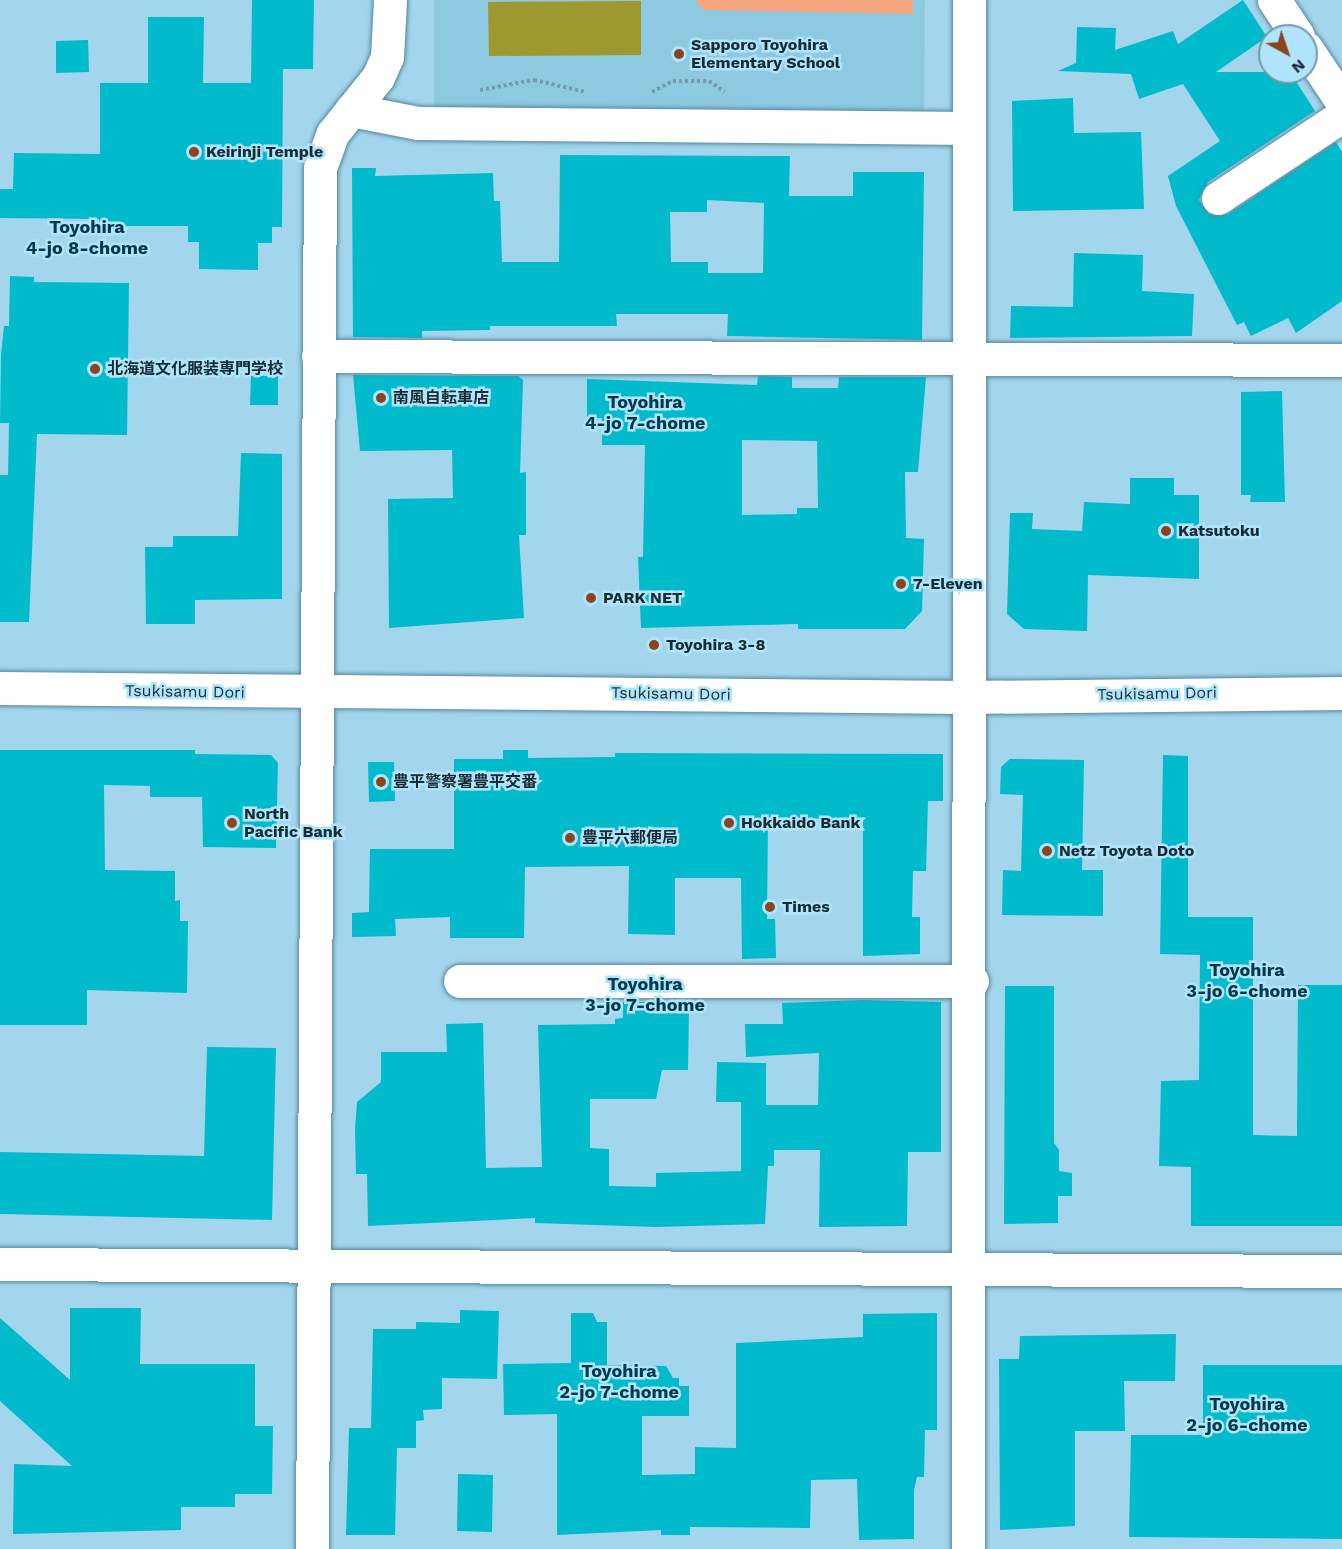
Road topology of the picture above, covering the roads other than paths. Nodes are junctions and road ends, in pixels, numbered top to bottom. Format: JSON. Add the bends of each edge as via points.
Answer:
{"nodes":[{"id":1,"x":390,"y":0,"type":"edge"},
{"id":2,"x":969,"y":0,"type":"edge"},
{"id":3,"x":1274,"y":0,"type":"edge"},
{"id":4,"x":1290,"y":24,"type":"edge"},
{"id":5,"x":1318,"y":66,"type":"edge"},
{"id":6,"x":1342,"y":102,"type":"edge"},
{"id":7,"x":351,"y":110,"type":"junction"},
{"id":8,"x":1342,"y":116,"type":"edge"},
{"id":9,"x":969,"y":128,"type":"junction"},
{"id":10,"x":1218,"y":198,"type":"dead end"},
{"id":11,"x":318,"y":356,"type":"junction"},
{"id":12,"x":1342,"y":360,"type":"edge"},
{"id":13,"x":967,"y":361,"type":"junction"},
{"id":14,"x":0,"y":688,"type":"edge"},
{"id":15,"x":1342,"y":693,"type":"edge"},
{"id":16,"x":315,"y":694,"type":"junction"},
{"id":17,"x":968,"y":697,"type":"junction"},
{"id":18,"x":460,"y":981,"type":"dead end"},
{"id":19,"x":972,"y":981,"type":"junction"},
{"id":20,"x":0,"y":1264,"type":"edge"},
{"id":21,"x":312,"y":1265,"type":"junction"},
{"id":22,"x":970,"y":1270,"type":"junction"},
{"id":23,"x":1342,"y":1271,"type":"edge"},
{"id":24,"x":312,"y":1549,"type":"edge"},
{"id":25,"x":968,"y":1549,"type":"edge"}],
"edges":[{"from":1,"to":7,"type":"main road","via":[[387,57]]},
{"from":2,"to":9,"type":"main road"},
{"from":3,"to":4,"type":"main road"},
{"from":5,"to":6,"type":"main road"},
{"from":7,"to":9,"type":"main road","via":[[418,123]]},
{"from":7,"to":11,"type":"main road","via":[[333,133],[320,168]]},
{"from":8,"to":10,"type":"main road"},
{"from":9,"to":13,"type":"main road"},
{"from":11,"to":13,"type":"main road"},
{"from":11,"to":16,"type":"main road"},
{"from":12,"to":13,"type":"main road"},
{"from":13,"to":17,"type":"main road"},
{"from":14,"to":16,"type":"main road","name":"Tsukisamu Dori"},
{"from":15,"to":17,"type":"main road","name":"Tsukisamu Dori"},
{"from":16,"to":17,"type":"main road","name":"Tsukisamu Dori"},
{"from":16,"to":21,"type":"main road"},
{"from":17,"to":19,"type":"main road"},
{"from":18,"to":19,"type":"main road"},
{"from":19,"to":22,"type":"main road"},
{"from":20,"to":21,"type":"main road"},
{"from":21,"to":22,"type":"main road"},
{"from":21,"to":24,"type":"main road"},
{"from":22,"to":23,"type":"main road"},
{"from":22,"to":25,"type":"main road"}]}
